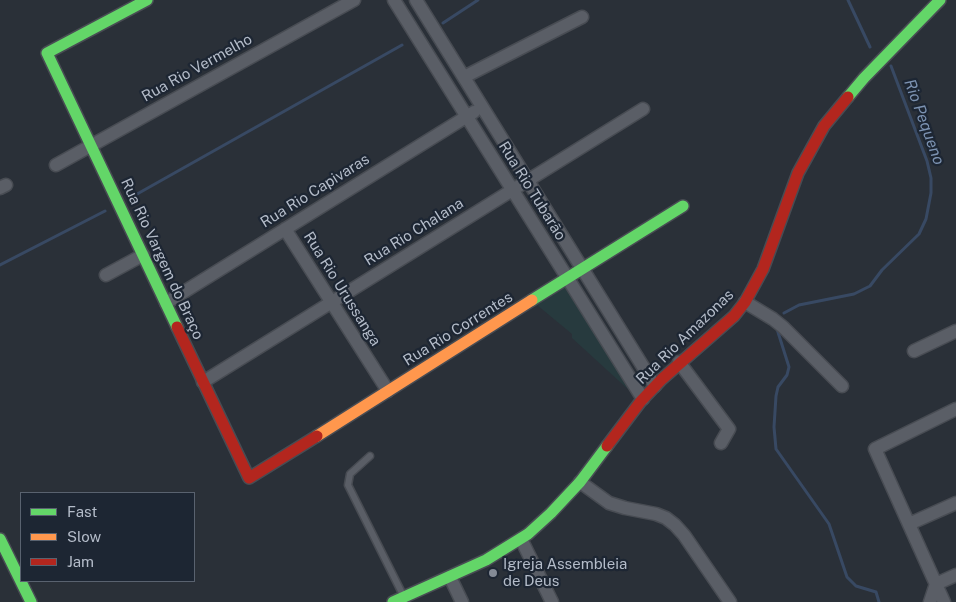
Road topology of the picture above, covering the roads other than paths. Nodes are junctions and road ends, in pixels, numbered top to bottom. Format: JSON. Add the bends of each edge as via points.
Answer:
{"nodes":[{"id":1,"x":147,"y":0,"type":"edge"},
{"id":2,"x":354,"y":0,"type":"edge"},
{"id":3,"x":394,"y":0,"type":"edge"},
{"id":4,"x":416,"y":0,"type":"edge"},
{"id":5,"x":940,"y":0,"type":"edge"},
{"id":6,"x":582,"y":17,"type":"dead end"},
{"id":7,"x":464,"y":77,"type":"junction"},
{"id":8,"x":482,"y":106,"type":"junction"},
{"id":9,"x":643,"y":108,"type":"dead end"},
{"id":10,"x":467,"y":116,"type":"junction"},
{"id":11,"x":91,"y":146,"type":"junction"},
{"id":12,"x":56,"y":165,"type":"dead end"},
{"id":13,"x":528,"y":180,"type":"junction"},
{"id":14,"x":512,"y":190,"type":"junction"},
{"id":15,"x":683,"y":206,"type":"dead end"},
{"id":16,"x":285,"y":229,"type":"junction"},
{"id":17,"x":143,"y":255,"type":"junction"},
{"id":18,"x":582,"y":269,"type":"junction"},
{"id":19,"x":106,"y":275,"type":"dead end"},
{"id":20,"x":568,"y":278,"type":"junction"},
{"id":21,"x":332,"y":302,"type":"junction"},
{"id":22,"x":745,"y":302,"type":"junction"},
{"id":23,"x":166,"y":303,"type":"junction"},
{"id":24,"x":956,"y":331,"type":"edge"},
{"id":25,"x":914,"y":351,"type":"dead end"},
{"id":26,"x":679,"y":362,"type":"junction"},
{"id":27,"x":203,"y":382,"type":"junction"},
{"id":28,"x":655,"y":386,"type":"junction"},
{"id":29,"x":842,"y":386,"type":"dead end"},
{"id":30,"x":388,"y":391,"type":"junction"},
{"id":31,"x":643,"y":399,"type":"junction"},
{"id":32,"x":956,"y":409,"type":"edge"},
{"id":33,"x":721,"y":443,"type":"dead end"},
{"id":34,"x":370,"y":456,"type":"dead end"},
{"id":35,"x":249,"y":478,"type":"joint"},
{"id":36,"x":580,"y":482,"type":"junction"},
{"id":37,"x":956,"y":503,"type":"edge"},
{"id":38,"x":909,"y":524,"type":"junction"},
{"id":39,"x":0,"y":539,"type":"edge"},
{"id":40,"x":521,"y":539,"type":"junction"},
{"id":41,"x":956,"y":575,"type":"edge"},
{"id":42,"x":450,"y":577,"type":"junction"},
{"id":43,"x":20,"y":580,"type":"edge"},
{"id":44,"x":21,"y":582,"type":"edge"},
{"id":45,"x":936,"y":584,"type":"junction"},
{"id":46,"x":404,"y":597,"type":"junction"},
{"id":47,"x":31,"y":602,"type":"edge"},
{"id":48,"x":393,"y":602,"type":"edge"},
{"id":49,"x":462,"y":602,"type":"edge"},
{"id":50,"x":552,"y":602,"type":"edge"},
{"id":51,"x":730,"y":602,"type":"edge"},
{"id":52,"x":930,"y":602,"type":"edge"},
{"id":53,"x":944,"y":602,"type":"edge"}],
"edges":[{"from":1,"to":11,"type":"street","name":"Rua Rio Vargem do Braço","via":[[47,53]]},
{"from":2,"to":11,"type":"street","name":"Rua Rio Vermelho"},
{"from":3,"to":10,"type":"street","name":"Rua Rio Tubarão"},
{"from":4,"to":7,"type":"street","name":"Rua Rio Tubarão"},
{"from":5,"to":22,"type":"street","name":"Rua Rio Amazonas","via":[[853,90],[824,126],[798,173],[764,269]]},
{"from":6,"to":7,"type":"street"},
{"from":7,"to":8,"type":"street","name":"Rua Rio Tubarão"},
{"from":8,"to":10,"type":"street","name":"Rua Rio Capivaras"},
{"from":8,"to":13,"type":"street","name":"Rua Rio Tubarão"},
{"from":9,"to":13,"type":"street","name":"Rua Rio Chalana"},
{"from":10,"to":14,"type":"street","name":"Rua Rio Tubarão"},
{"from":10,"to":16,"type":"street","name":"Rua Rio Capivaras"},
{"from":11,"to":12,"type":"street","name":"Rua Rio Vermelho"},
{"from":11,"to":17,"type":"street","name":"Rua Rio Vargem do Braço"},
{"from":13,"to":14,"type":"street","name":"Rua Rio Chalana"},
{"from":13,"to":18,"type":"street","name":"Rua Rio Tubarão"},
{"from":14,"to":20,"type":"street","name":"Rua Rio Tubarão"},
{"from":14,"to":21,"type":"street","name":"Rua Rio Chalana"},
{"from":15,"to":18,"type":"street","name":"Rua Rio Correntes"},
{"from":16,"to":21,"type":"street","name":"Rua Rio Urussanga"},
{"from":16,"to":23,"type":"street","name":"Rua Rio Capivaras"},
{"from":17,"to":19,"type":"street"},
{"from":17,"to":23,"type":"street","name":"Rua Rio Vargem do Braço"},
{"from":18,"to":20,"type":"street","name":"Rua Rio Correntes"},
{"from":18,"to":28,"type":"street","name":"Rua Rio Tubarão"},
{"from":20,"to":30,"type":"street","name":"Rua Rio Correntes"},
{"from":20,"to":31,"type":"street","name":"Rua Rio Tubarão"},
{"from":21,"to":27,"type":"street","name":"Rua Rio Chalana"},
{"from":21,"to":30,"type":"street","name":"Rua Rio Urussanga"},
{"from":22,"to":26,"type":"street","name":"Rua Rio Amazonas","via":[[726,323]]},
{"from":22,"to":29,"type":"street","via":[[783,327]]},
{"from":23,"to":27,"type":"street","name":"Rua Rio Vargem do Braço"},
{"from":24,"to":25,"type":"street"},
{"from":26,"to":28,"type":"street","name":"Rua Rio Amazonas"},
{"from":26,"to":33,"type":"street","via":[[729,429]]},
{"from":27,"to":35,"type":"street","name":"Rua Rio Vargem do Braço"},
{"from":28,"to":31,"type":"street","name":"Rua Rio Amazonas"},
{"from":30,"to":35,"type":"street","name":"Rua Rio Correntes"},
{"from":31,"to":36,"type":"street","name":"Rua Rio Amazonas"},
{"from":32,"to":38,"type":"street","via":[[875,449]]},
{"from":34,"to":46,"type":"lane","via":[[350,474],[348,485]]},
{"from":36,"to":40,"type":"street","name":"Rua Rio Amazonas"},
{"from":36,"to":51,"type":"street","via":[[609,503],[656,514],[675,525]]},
{"from":37,"to":38,"type":"street"},
{"from":38,"to":45,"type":"street"},
{"from":39,"to":43,"type":"street"},
{"from":40,"to":42,"type":"street","name":"Rua Rio Amazonas"},
{"from":40,"to":50,"type":"street"},
{"from":41,"to":45,"type":"street"},
{"from":42,"to":46,"type":"street","name":"Rua Rio Amazonas"},
{"from":42,"to":49,"type":"street"},
{"from":44,"to":47,"type":"street"},
{"from":45,"to":52,"type":"street"},
{"from":45,"to":53,"type":"street"},
{"from":46,"to":48,"type":"street","name":"Rua Rio Amazonas"}]}
